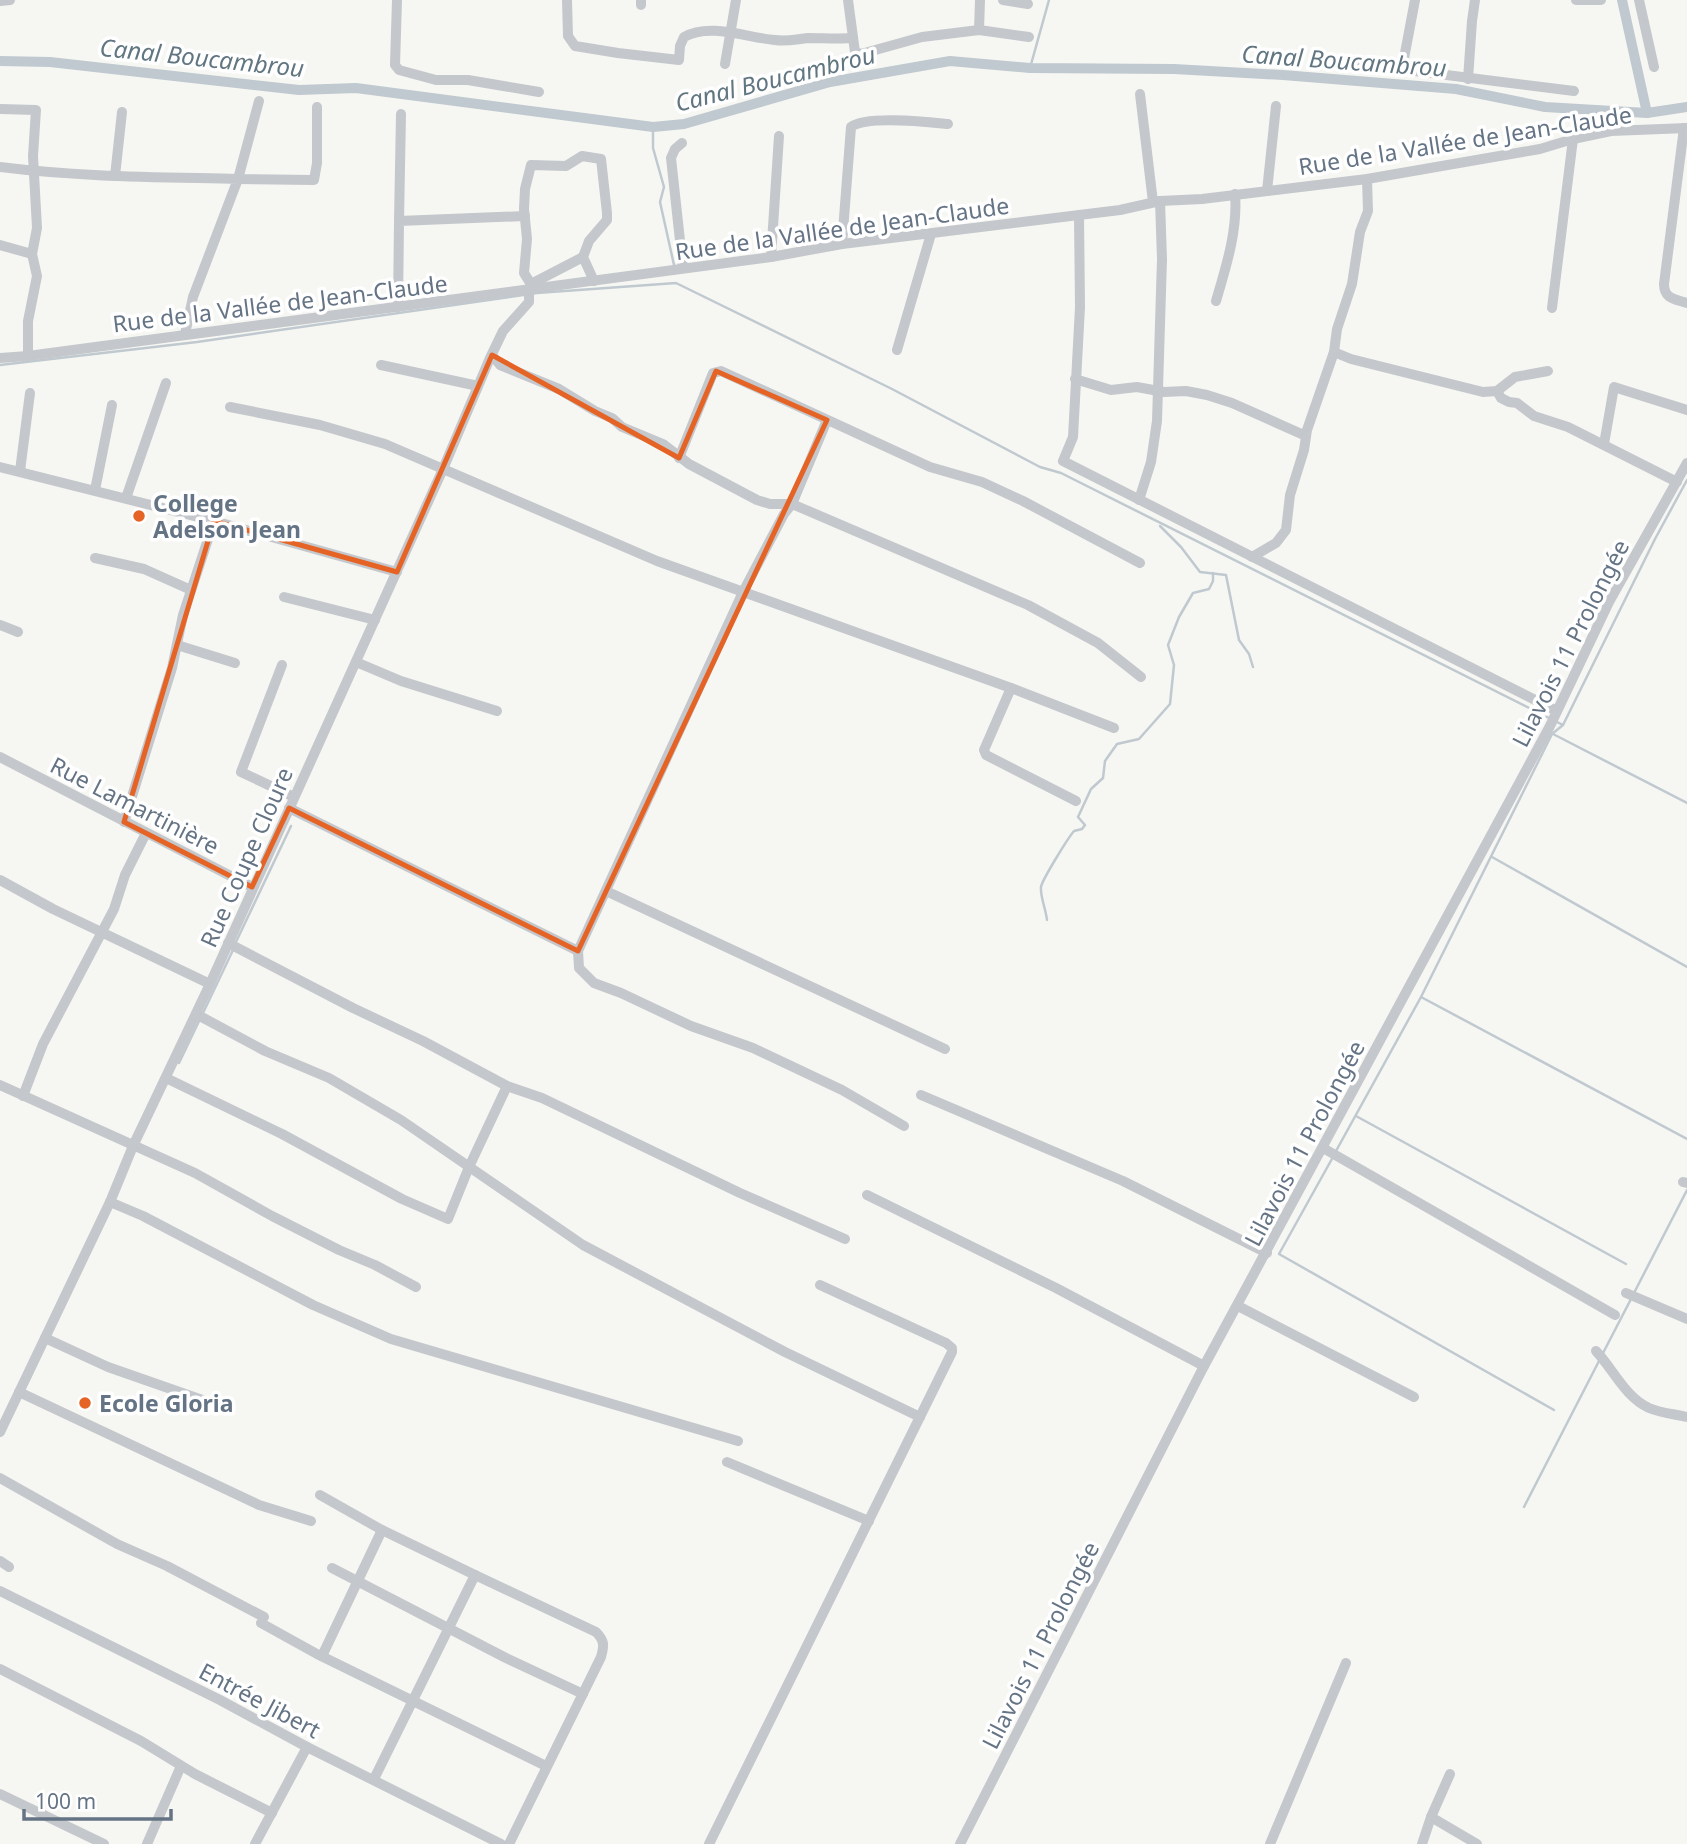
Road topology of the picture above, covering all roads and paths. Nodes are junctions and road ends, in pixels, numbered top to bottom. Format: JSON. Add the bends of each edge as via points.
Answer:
{"nodes":[{"id":1,"x":10,"y":0,"type":"edge"},
{"id":2,"x":397,"y":0,"type":"edge"},
{"id":3,"x":567,"y":0,"type":"edge"},
{"id":4,"x":736,"y":0,"type":"edge"},
{"id":5,"x":848,"y":0,"type":"edge"},
{"id":6,"x":980,"y":0,"type":"edge"},
{"id":7,"x":1003,"y":0,"type":"edge"},
{"id":8,"x":1415,"y":0,"type":"edge"},
{"id":9,"x":1474,"y":0,"type":"edge"},
{"id":10,"x":1576,"y":0,"type":"edge"},
{"id":11,"x":1601,"y":0,"type":"edge"},
{"id":12,"x":1639,"y":0,"type":"edge"},
{"id":13,"x":0,"y":1,"type":"edge"},
{"id":14,"x":1028,"y":4,"type":"dead end"},
{"id":15,"x":979,"y":30,"type":"junction"},
{"id":16,"x":729,"y":32,"type":"junction"},
{"id":17,"x":1029,"y":37,"type":"dead end"},
{"id":18,"x":852,"y":38,"type":"junction"},
{"id":19,"x":1339,"y":63,"type":"dead end"},
{"id":20,"x":725,"y":64,"type":"dead end"},
{"id":21,"x":1654,"y":67,"type":"dead end"},
{"id":22,"x":1402,"y":69,"type":"junction"},
{"id":23,"x":1468,"y":79,"type":"junction"},
{"id":24,"x":1574,"y":91,"type":"dead end"},
{"id":25,"x":539,"y":92,"type":"dead end"},
{"id":26,"x":1140,"y":94,"type":"dead end"},
{"id":27,"x":259,"y":102,"type":"dead end"},
{"id":28,"x":1276,"y":106,"type":"dead end"},
{"id":29,"x":317,"y":107,"type":"dead end"},
{"id":30,"x":0,"y":108,"type":"edge"},
{"id":31,"x":122,"y":112,"type":"dead end"},
{"id":32,"x":401,"y":114,"type":"dead end"},
{"id":33,"x":948,"y":124,"type":"dead end"},
{"id":34,"x":1686,"y":128,"type":"edge"},
{"id":35,"x":779,"y":136,"type":"dead end"},
{"id":36,"x":1573,"y":139,"type":"junction"},
{"id":37,"x":682,"y":142,"type":"dead end"},
{"id":38,"x":0,"y":167,"type":"edge"},
{"id":39,"x":34,"y":171,"type":"junction"},
{"id":40,"x":115,"y":176,"type":"junction"},
{"id":41,"x":238,"y":179,"type":"junction"},
{"id":42,"x":1367,"y":179,"type":"junction"},
{"id":43,"x":1267,"y":191,"type":"junction"},
{"id":44,"x":1235,"y":194,"type":"junction"},
{"id":45,"x":1156,"y":202,"type":"junction"},
{"id":46,"x":1079,"y":215,"type":"junction"},
{"id":47,"x":525,"y":216,"type":"junction"},
{"id":48,"x":399,"y":221,"type":"junction"},
{"id":49,"x":931,"y":234,"type":"junction"},
{"id":50,"x":842,"y":244,"type":"junction"},
{"id":51,"x":0,"y":245,"type":"edge"},
{"id":52,"x":32,"y":254,"type":"junction"},
{"id":53,"x":583,"y":257,"type":"junction"},
{"id":54,"x":771,"y":257,"type":"junction"},
{"id":55,"x":684,"y":268,"type":"junction"},
{"id":56,"x":594,"y":281,"type":"junction"},
{"id":57,"x":531,"y":291,"type":"junction"},
{"id":58,"x":1216,"y":301,"type":"dead end"},
{"id":59,"x":1687,"y":303,"type":"edge"},
{"id":60,"x":398,"y":307,"type":"junction"},
{"id":61,"x":1552,"y":308,"type":"dead end"},
{"id":62,"x":185,"y":334,"type":"junction"},
{"id":63,"x":897,"y":350,"type":"dead end"},
{"id":64,"x":1334,"y":352,"type":"junction"},
{"id":65,"x":492,"y":355,"type":"junction"},
{"id":66,"x":28,"y":356,"type":"junction"},
{"id":67,"x":0,"y":358,"type":"edge"},
{"id":68,"x":381,"y":365,"type":"dead end"},
{"id":69,"x":1548,"y":371,"type":"dead end"},
{"id":70,"x":1075,"y":379,"type":"junction"},
{"id":71,"x":166,"y":383,"type":"dead end"},
{"id":72,"x":478,"y":386,"type":"junction"},
{"id":73,"x":1157,"y":390,"type":"junction"},
{"id":74,"x":1497,"y":391,"type":"junction"},
{"id":75,"x":30,"y":393,"type":"dead end"},
{"id":76,"x":112,"y":405,"type":"dead end"},
{"id":77,"x":230,"y":407,"type":"dead end"},
{"id":78,"x":1687,"y":410,"type":"edge"},
{"id":79,"x":827,"y":420,"type":"junction"},
{"id":80,"x":1306,"y":436,"type":"junction"},
{"id":81,"x":1604,"y":444,"type":"junction"},
{"id":82,"x":679,"y":458,"type":"junction"},
{"id":83,"x":1687,"y":463,"type":"edge"},
{"id":84,"x":0,"y":467,"type":"edge"},
{"id":85,"x":443,"y":469,"type":"junction"},
{"id":86,"x":20,"y":471,"type":"junction"},
{"id":87,"x":1677,"y":482,"type":"junction"},
{"id":88,"x":95,"y":490,"type":"junction"},
{"id":89,"x":126,"y":498,"type":"junction"},
{"id":90,"x":1139,"y":500,"type":"junction"},
{"id":91,"x":792,"y":504,"type":"junction"},
{"id":92,"x":214,"y":521,"type":"junction"},
{"id":93,"x":1252,"y":557,"type":"junction"},
{"id":94,"x":95,"y":558,"type":"dead end"},
{"id":95,"x":1140,"y":563,"type":"dead end"},
{"id":96,"x":397,"y":572,"type":"junction"},
{"id":97,"x":191,"y":590,"type":"junction"},
{"id":98,"x":743,"y":592,"type":"junction"},
{"id":99,"x":284,"y":597,"type":"dead end"},
{"id":100,"x":375,"y":620,"type":"junction"},
{"id":101,"x":0,"y":625,"type":"edge"},
{"id":102,"x":18,"y":632,"type":"dead end"},
{"id":103,"x":177,"y":645,"type":"junction"},
{"id":104,"x":355,"y":662,"type":"junction"},
{"id":105,"x":235,"y":663,"type":"dead end"},
{"id":106,"x":282,"y":665,"type":"dead end"},
{"id":107,"x":1141,"y":677,"type":"dead end"},
{"id":108,"x":1011,"y":688,"type":"junction"},
{"id":109,"x":497,"y":711,"type":"dead end"},
{"id":110,"x":1557,"y":711,"type":"junction"},
{"id":111,"x":1114,"y":727,"type":"dead end"},
{"id":112,"x":0,"y":757,"type":"edge"},
{"id":113,"x":295,"y":797,"type":"junction"},
{"id":114,"x":1076,"y":801,"type":"dead end"},
{"id":115,"x":289,"y":808,"type":"junction"},
{"id":116,"x":124,"y":822,"type":"junction"},
{"id":117,"x":146,"y":833,"type":"junction"},
{"id":118,"x":0,"y":880,"type":"edge"},
{"id":119,"x":252,"y":887,"type":"junction"},
{"id":120,"x":606,"y":891,"type":"junction"},
{"id":121,"x":100,"y":932,"type":"junction"},
{"id":122,"x":228,"y":943,"type":"junction"},
{"id":123,"x":578,"y":951,"type":"junction"},
{"id":124,"x":210,"y":984,"type":"junction"},
{"id":125,"x":196,"y":1014,"type":"junction"},
{"id":126,"x":945,"y":1049,"type":"dead end"},
{"id":127,"x":166,"y":1078,"type":"junction"},
{"id":128,"x":0,"y":1084,"type":"edge"},
{"id":129,"x":507,"y":1086,"type":"junction"},
{"id":130,"x":921,"y":1095,"type":"dead end"},
{"id":131,"x":23,"y":1096,"type":"junction"},
{"id":132,"x":904,"y":1126,"type":"dead end"},
{"id":133,"x":133,"y":1146,"type":"junction"},
{"id":134,"x":1323,"y":1148,"type":"junction"},
{"id":135,"x":469,"y":1167,"type":"junction"},
{"id":136,"x":867,"y":1195,"type":"dead end"},
{"id":137,"x":110,"y":1202,"type":"junction"},
{"id":138,"x":845,"y":1239,"type":"dead end"},
{"id":139,"x":1267,"y":1253,"type":"junction"},
{"id":140,"x":820,"y":1285,"type":"dead end"},
{"id":141,"x":416,"y":1287,"type":"dead end"},
{"id":142,"x":1626,"y":1293,"type":"dead end"},
{"id":143,"x":1238,"y":1306,"type":"junction"},
{"id":144,"x":1615,"y":1315,"type":"dead end"},
{"id":145,"x":1687,"y":1319,"type":"edge"},
{"id":146,"x":45,"y":1338,"type":"junction"},
{"id":147,"x":1596,"y":1351,"type":"dead end"},
{"id":148,"x":1204,"y":1366,"type":"junction"},
{"id":149,"x":19,"y":1392,"type":"junction"},
{"id":150,"x":1414,"y":1397,"type":"dead end"},
{"id":151,"x":211,"y":1403,"type":"dead end"},
{"id":152,"x":920,"y":1417,"type":"junction"},
{"id":153,"x":1687,"y":1417,"type":"edge"},
{"id":154,"x":0,"y":1432,"type":"edge"},
{"id":155,"x":738,"y":1441,"type":"dead end"},
{"id":156,"x":727,"y":1462,"type":"dead end"},
{"id":157,"x":0,"y":1478,"type":"edge"},
{"id":158,"x":320,"y":1494,"type":"dead end"},
{"id":159,"x":311,"y":1521,"type":"dead end"},
{"id":160,"x":869,"y":1521,"type":"junction"},
{"id":161,"x":382,"y":1530,"type":"junction"},
{"id":162,"x":0,"y":1560,"type":"edge"},
{"id":163,"x":9,"y":1567,"type":"dead end"},
{"id":164,"x":332,"y":1568,"type":"dead end"},
{"id":165,"x":475,"y":1575,"type":"junction"},
{"id":166,"x":358,"y":1582,"type":"junction"},
{"id":167,"x":0,"y":1591,"type":"edge"},
{"id":168,"x":448,"y":1629,"type":"junction"},
{"id":169,"x":322,"y":1656,"type":"junction"},
{"id":170,"x":1346,"y":1662,"type":"dead end"},
{"id":171,"x":0,"y":1669,"type":"edge"},
{"id":172,"x":583,"y":1694,"type":"junction"},
{"id":173,"x":412,"y":1700,"type":"junction"},
{"id":174,"x":307,"y":1747,"type":"junction"},
{"id":175,"x":181,"y":1766,"type":"junction"},
{"id":176,"x":546,"y":1766,"type":"junction"},
{"id":177,"x":1450,"y":1774,"type":"dead end"},
{"id":178,"x":374,"y":1779,"type":"junction"},
{"id":179,"x":0,"y":1794,"type":"edge"},
{"id":180,"x":272,"y":1813,"type":"junction"},
{"id":181,"x":1431,"y":1816,"type":"junction"},
{"id":182,"x":498,"y":1843,"type":"edge"},
{"id":183,"x":104,"y":1844,"type":"edge"},
{"id":184,"x":147,"y":1844,"type":"edge"},
{"id":185,"x":255,"y":1844,"type":"edge"},
{"id":186,"x":509,"y":1844,"type":"edge"},
{"id":187,"x":709,"y":1844,"type":"edge"},
{"id":188,"x":960,"y":1844,"type":"edge"},
{"id":189,"x":1270,"y":1844,"type":"edge"},
{"id":190,"x":1422,"y":1844,"type":"edge"},
{"id":191,"x":1477,"y":1844,"type":"edge"}],
"edges":[{"from":1,"to":13,"type":"street"},
{"from":2,"to":25,"type":"street","via":[[395,65],[399,70],[436,80],[468,80]]},
{"from":3,"to":16,"type":"street","via":[[568,36],[575,46],[679,60],[687,35]]},
{"from":4,"to":16,"type":"street"},
{"from":5,"to":18,"type":"street"},
{"from":6,"to":15,"type":"street"},
{"from":7,"to":14,"type":"street"},
{"from":8,"to":22,"type":"street"},
{"from":9,"to":23,"type":"street"},
{"from":10,"to":11,"type":"street"},
{"from":12,"to":21,"type":"street"},
{"from":15,"to":17,"type":"street"},
{"from":15,"to":18,"type":"street","via":[[922,37],[861,54],[855,52]]},
{"from":16,"to":18,"type":"street","via":[[774,40]]},
{"from":16,"to":20,"type":"street"},
{"from":19,"to":22,"type":"street"},
{"from":22,"to":23,"type":"street"},
{"from":23,"to":24,"type":"street"},
{"from":26,"to":45,"type":"street"},
{"from":27,"to":41,"type":"street"},
{"from":28,"to":43,"type":"street"},
{"from":29,"to":41,"type":"street","via":[[314,180]]},
{"from":30,"to":39,"type":"street","via":[[36,110]]},
{"from":31,"to":40,"type":"street"},
{"from":32,"to":48,"type":"street"},
{"from":33,"to":50,"type":"street","via":[[863,122],[851,127]]},
{"from":34,"to":36,"type":"street","name":"Rue de la Vallée de Jean-Claude","via":[[1611,131]]},
{"from":34,"to":59,"type":"street","via":[[1664,292]]},
{"from":35,"to":54,"type":"street"},
{"from":36,"to":42,"type":"street","name":"Rue de la Vallée de Jean-Claude","via":[[1540,149]]},
{"from":36,"to":61,"type":"street"},
{"from":37,"to":55,"type":"street","via":[[671,158]]},
{"from":38,"to":39,"type":"street"},
{"from":39,"to":40,"type":"street"},
{"from":39,"to":52,"type":"street","via":[[37,228]]},
{"from":40,"to":41,"type":"street"},
{"from":41,"to":62,"type":"street","via":[[193,297]]},
{"from":42,"to":43,"type":"street","name":"Rue de la Vallée de Jean-Claude"},
{"from":42,"to":64,"type":"street","via":[[1368,211]]},
{"from":43,"to":44,"type":"street","name":"Rue de la Vallée de Jean-Claude"},
{"from":44,"to":45,"type":"street","name":"Rue de la Vallée de Jean-Claude"},
{"from":44,"to":58,"type":"street","via":[[1234,232]]},
{"from":45,"to":46,"type":"street","name":"Rue de la Vallée de Jean-Claude"},
{"from":45,"to":73,"type":"street","via":[[1162,259]]},
{"from":46,"to":49,"type":"street","name":"Rue de la Vallée de Jean-Claude"},
{"from":46,"to":70,"type":"street"},
{"from":47,"to":48,"type":"street"},
{"from":47,"to":53,"type":"street","via":[[531,165],[566,166],[582,156],[601,159],[607,220],[595,231]]},
{"from":47,"to":57,"type":"street","via":[[524,272]]},
{"from":48,"to":60,"type":"street"},
{"from":49,"to":50,"type":"street","name":"Rue de la Vallée de Jean-Claude"},
{"from":49,"to":63,"type":"street"},
{"from":50,"to":54,"type":"street","name":"Rue de la Vallée de Jean-Claude"},
{"from":51,"to":52,"type":"street"},
{"from":52,"to":66,"type":"street","via":[[37,276],[28,321]]},
{"from":53,"to":56,"type":"street"},
{"from":53,"to":57,"type":"street"},
{"from":54,"to":55,"type":"street","name":"Rue de la Vallée de Jean-Claude"},
{"from":55,"to":56,"type":"street","name":"Rue de la Vallée de Jean-Claude"},
{"from":56,"to":57,"type":"street","name":"Rue de la Vallée de Jean-Claude"},
{"from":57,"to":60,"type":"street","name":"Rue de la Vallée de Jean-Claude"},
{"from":57,"to":65,"type":"street","name":"Rue Coupe Cloure"},
{"from":60,"to":62,"type":"street","name":"Rue de la Vallée de Jean-Claude"},
{"from":62,"to":66,"type":"street","name":"Rue de la Vallée de Jean-Claude"},
{"from":64,"to":74,"type":"street","via":[[1483,393]]},
{"from":64,"to":80,"type":"street"},
{"from":65,"to":72,"type":"street","name":"Rue Coupe Cloure"},
{"from":65,"to":82,"type":"street","via":[[500,365],[559,389],[622,427],[663,444]]},
{"from":66,"to":67,"type":"street","name":"Rue de la Vallée de Jean-Claude"},
{"from":68,"to":72,"type":"street"},
{"from":69,"to":74,"type":"street","via":[[1515,377]]},
{"from":70,"to":73,"type":"street","via":[[1111,390]]},
{"from":70,"to":90,"type":"street","via":[[1073,437],[1063,461]]},
{"from":71,"to":89,"type":"street"},
{"from":72,"to":85,"type":"street","name":"Rue Coupe Cloure"},
{"from":73,"to":80,"type":"street","via":[[1207,395]]},
{"from":73,"to":90,"type":"street","via":[[1155,442]]},
{"from":74,"to":81,"type":"street","via":[[1501,398],[1534,416]]},
{"from":75,"to":86,"type":"street"},
{"from":76,"to":88,"type":"street"},
{"from":77,"to":85,"type":"street","via":[[320,425],[385,444]]},
{"from":78,"to":81,"type":"street","via":[[1614,387]]},
{"from":79,"to":82,"type":"street","via":[[716,371]]},
{"from":79,"to":91,"type":"street"},
{"from":79,"to":95,"type":"street","via":[[930,467],[982,482]]},
{"from":80,"to":93,"type":"street","via":[[1286,530],[1276,543]]},
{"from":81,"to":87,"type":"street"},
{"from":82,"to":91,"type":"street","via":[[757,500]]},
{"from":83,"to":87,"type":"street","name":"Lilavois 11 Prolongée"},
{"from":84,"to":86,"type":"street"},
{"from":85,"to":96,"type":"street","name":"Rue Coupe Cloure"},
{"from":85,"to":98,"type":"street","via":[[657,561]]},
{"from":86,"to":88,"type":"street"},
{"from":87,"to":110,"type":"street","name":"Lilavois 11 Prolongée","via":[[1609,602]]},
{"from":88,"to":89,"type":"street"},
{"from":89,"to":92,"type":"street"},
{"from":90,"to":93,"type":"street"},
{"from":91,"to":98,"type":"street"},
{"from":91,"to":107,"type":"street","via":[[1028,604],[1098,643]]},
{"from":92,"to":96,"type":"street"},
{"from":92,"to":97,"type":"street"},
{"from":93,"to":110,"type":"street"},
{"from":94,"to":97,"type":"street","via":[[144,569]]},
{"from":96,"to":100,"type":"street","name":"Rue Coupe Cloure"},
{"from":97,"to":103,"type":"street"},
{"from":98,"to":108,"type":"street"},
{"from":98,"to":120,"type":"street"},
{"from":99,"to":100,"type":"street"},
{"from":100,"to":104,"type":"street","name":"Rue Coupe Cloure"},
{"from":101,"to":102,"type":"street"},
{"from":103,"to":105,"type":"street"},
{"from":103,"to":116,"type":"street"},
{"from":104,"to":109,"type":"street"},
{"from":104,"to":113,"type":"street","name":"Rue Coupe Cloure"},
{"from":106,"to":113,"type":"street","via":[[241,772]]},
{"from":108,"to":111,"type":"street"},
{"from":108,"to":114,"type":"street","via":[[984,750],[986,755]]},
{"from":110,"to":134,"type":"street","name":"Lilavois 11 Prolongée"},
{"from":112,"to":116,"type":"street","name":"Rue Lamartinière"},
{"from":113,"to":115,"type":"street","name":"Rue Coupe Cloure"},
{"from":115,"to":119,"type":"street","name":"Rue Coupe Cloure"},
{"from":115,"to":123,"type":"street"},
{"from":116,"to":117,"type":"street","name":"Rue Lamartinière"},
{"from":117,"to":119,"type":"street","name":"Rue Lamartinière"},
{"from":117,"to":121,"type":"street"},
{"from":118,"to":121,"type":"street"},
{"from":119,"to":122,"type":"street","name":"Rue Coupe Cloure"},
{"from":120,"to":123,"type":"street"},
{"from":120,"to":126,"type":"street"},
{"from":121,"to":124,"type":"street"},
{"from":121,"to":131,"type":"street","via":[[43,1044]]},
{"from":122,"to":124,"type":"street","name":"Rue Coupe Cloure"},
{"from":122,"to":129,"type":"street"},
{"from":123,"to":132,"type":"street","via":[[579,968],[594,983],[753,1048],[842,1090]]},
{"from":124,"to":125,"type":"street","name":"Rue Coupe Cloure"},
{"from":125,"to":127,"type":"street","name":"Rue Coupe Cloure"},
{"from":125,"to":135,"type":"street","via":[[360,1096]]},
{"from":127,"to":133,"type":"street","name":"Rue Coupe Cloure"},
{"from":127,"to":135,"type":"street","via":[[448,1219]]},
{"from":128,"to":131,"type":"street"},
{"from":129,"to":135,"type":"street"},
{"from":129,"to":138,"type":"street","via":[[542,1098]]},
{"from":130,"to":139,"type":"street","via":[[1123,1181]]},
{"from":131,"to":133,"type":"street"},
{"from":133,"to":137,"type":"street","name":"Rue Coupe Cloure"},
{"from":133,"to":141,"type":"street"},
{"from":134,"to":139,"type":"street","name":"Lilavois 11 Prolongée"},
{"from":134,"to":144,"type":"street"},
{"from":135,"to":152,"type":"street","via":[[583,1245]]},
{"from":136,"to":148,"type":"street"},
{"from":137,"to":146,"type":"street","name":"Rue Coupe Cloure"},
{"from":137,"to":155,"type":"street","via":[[313,1305],[391,1339]]},
{"from":139,"to":143,"type":"street","name":"Lilavois 11 Prolongée"},
{"from":140,"to":152,"type":"street","via":[[950,1346],[950,1357]]},
{"from":142,"to":145,"type":"street"},
{"from":143,"to":148,"type":"street","name":"Lilavois 11 Prolongée"},
{"from":143,"to":150,"type":"street"},
{"from":146,"to":149,"type":"street","name":"Rue Coupe Cloure"},
{"from":146,"to":151,"type":"street","via":[[108,1367]]},
{"from":147,"to":153,"type":"street","via":[[1642,1404]]},
{"from":148,"to":188,"type":"street","name":"Lilavois 11 Prolongée"},
{"from":149,"to":154,"type":"street","name":"Rue Coupe Cloure"},
{"from":149,"to":159,"type":"street","via":[[259,1505]]},
{"from":152,"to":160,"type":"street"},
{"from":156,"to":160,"type":"street"},
{"from":157,"to":169,"type":"street","via":[[117,1544],[167,1566]]},
{"from":158,"to":161,"type":"street"},
{"from":160,"to":187,"type":"street"},
{"from":161,"to":165,"type":"street"},
{"from":161,"to":166,"type":"street"},
{"from":162,"to":163,"type":"street"},
{"from":164,"to":166,"type":"street"},
{"from":165,"to":168,"type":"street"},
{"from":165,"to":172,"type":"street","via":[[603,1639],[601,1657]]},
{"from":166,"to":168,"type":"street"},
{"from":166,"to":169,"type":"street"},
{"from":167,"to":174,"type":"street","name":"Entrée Jibert"},
{"from":168,"to":172,"type":"street"},
{"from":168,"to":173,"type":"street"},
{"from":169,"to":173,"type":"street"},
{"from":170,"to":189,"type":"street"},
{"from":171,"to":175,"type":"street"},
{"from":172,"to":176,"type":"street"},
{"from":173,"to":176,"type":"street"},
{"from":173,"to":178,"type":"street"},
{"from":174,"to":178,"type":"street","name":"Entrée Jibert"},
{"from":174,"to":180,"type":"street"},
{"from":175,"to":180,"type":"street"},
{"from":175,"to":184,"type":"street"},
{"from":176,"to":186,"type":"street"},
{"from":177,"to":181,"type":"street"},
{"from":178,"to":182,"type":"street","name":"Entrée Jibert"},
{"from":179,"to":183,"type":"street"},
{"from":180,"to":185,"type":"street"},
{"from":181,"to":190,"type":"street"},
{"from":181,"to":191,"type":"street"}]}
